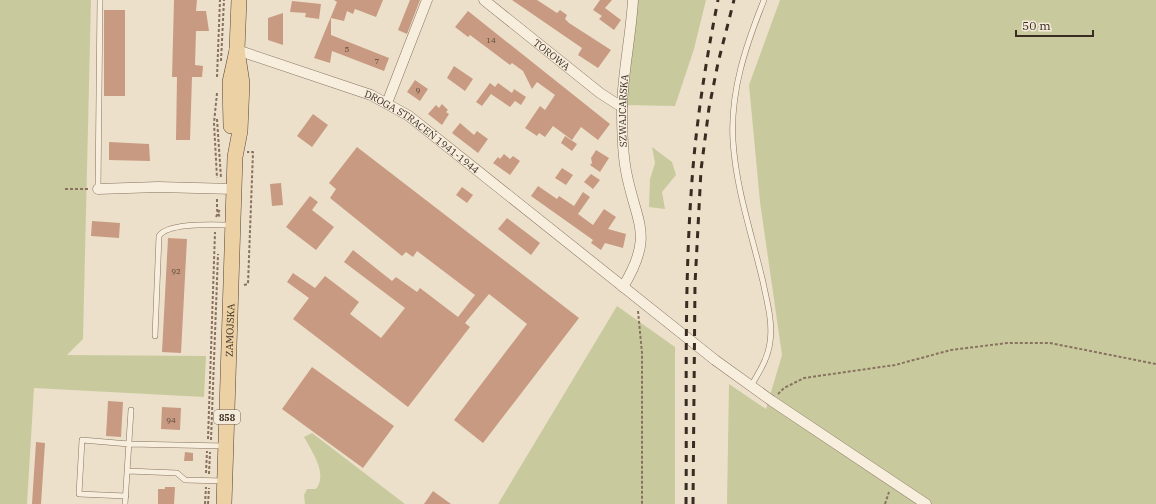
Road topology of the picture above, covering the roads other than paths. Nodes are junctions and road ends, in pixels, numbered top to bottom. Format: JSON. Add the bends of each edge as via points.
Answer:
{"nodes":[{"id":1,"x":100,"y":0,"type":"edge"},
{"id":2,"x":239,"y":0,"type":"edge"},
{"id":3,"x":427,"y":0,"type":"edge"},
{"id":4,"x":484,"y":0,"type":"edge"},
{"id":5,"x":632,"y":0,"type":"edge"},
{"id":6,"x":764,"y":0,"type":"edge"},
{"id":7,"x":237,"y":50,"type":"junction"},
{"id":8,"x":387,"y":103,"type":"junction"},
{"id":9,"x":622,"y":106,"type":"junction"},
{"id":10,"x":98,"y":189,"type":"joint"},
{"id":11,"x":224,"y":189,"type":"junction"},
{"id":12,"x":223,"y":225,"type":"junction"},
{"id":13,"x":623,"y":287,"type":"junction"},
{"id":14,"x":154,"y":336,"type":"dead end"},
{"id":15,"x":751,"y":386,"type":"junction"},
{"id":16,"x":131,"y":410,"type":"dead end"},
{"id":17,"x":129,"y":444,"type":"junction"},
{"id":18,"x":226,"y":446,"type":"junction"},
{"id":19,"x":128,"y":471,"type":"junction"},
{"id":20,"x":225,"y":481,"type":"junction"},
{"id":21,"x":126,"y":496,"type":"junction"},
{"id":22,"x":125,"y":504,"type":"edge"},
{"id":23,"x":224,"y":504,"type":"edge"},
{"id":24,"x":926,"y":504,"type":"edge"}],
"edges":[{"from":1,"to":10,"type":"lane"},
{"from":2,"to":7,"type":"main road","name":"ZAMOJSKA","number":"858"},
{"from":3,"to":8,"type":"street"},
{"from":4,"to":9,"type":"street","name":"TOROWA","via":[[600,92]]},
{"from":5,"to":9,"type":"street","name":"SZWAJCARSKA"},
{"from":6,"to":15,"type":"lane","via":[[740,68],[733,120],[734,157],[738,180],[770,323],[767,356]]},
{"from":7,"to":8,"type":"street","name":"DROGA STRACEŃ 1941-1944","via":[[371,95]]},
{"from":7,"to":11,"type":"main road","name":"ZAMOJSKA","number":"858","via":[[242,83],[240,154]]},
{"from":8,"to":13,"type":"street","name":"DROGA STRACEŃ 1941-1944","via":[[409,116]]},
{"from":9,"to":13,"type":"street","name":"SZWAJCARSKA","via":[[625,161],[642,238],[637,261]]},
{"from":10,"to":11,"type":"street","via":[[158,186]]},
{"from":11,"to":12,"type":"main road","name":"ZAMOJSKA","number":"858"},
{"from":12,"to":14,"type":"lane","via":[[172,227],[159,236]]},
{"from":12,"to":18,"type":"main road","name":"ZAMOJSKA","number":"858"},
{"from":13,"to":15,"type":"street","name":"DROGA STRACEŃ 1941-1944"},
{"from":15,"to":24,"type":"street","name":"DROGA STRACEŃ 1941-1944"},
{"from":16,"to":17,"type":"lane"},
{"from":17,"to":18,"type":"lane"},
{"from":17,"to":19,"type":"lane"},
{"from":17,"to":21,"type":"lane","via":[[82,440],[79,494]]},
{"from":18,"to":20,"type":"main road","name":"ZAMOJSKA","number":"858"},
{"from":19,"to":20,"type":"lane","via":[[177,473],[185,480]]},
{"from":19,"to":21,"type":"lane"},
{"from":20,"to":23,"type":"main road","name":"ZAMOJSKA","number":"858"},
{"from":21,"to":22,"type":"lane"}]}
